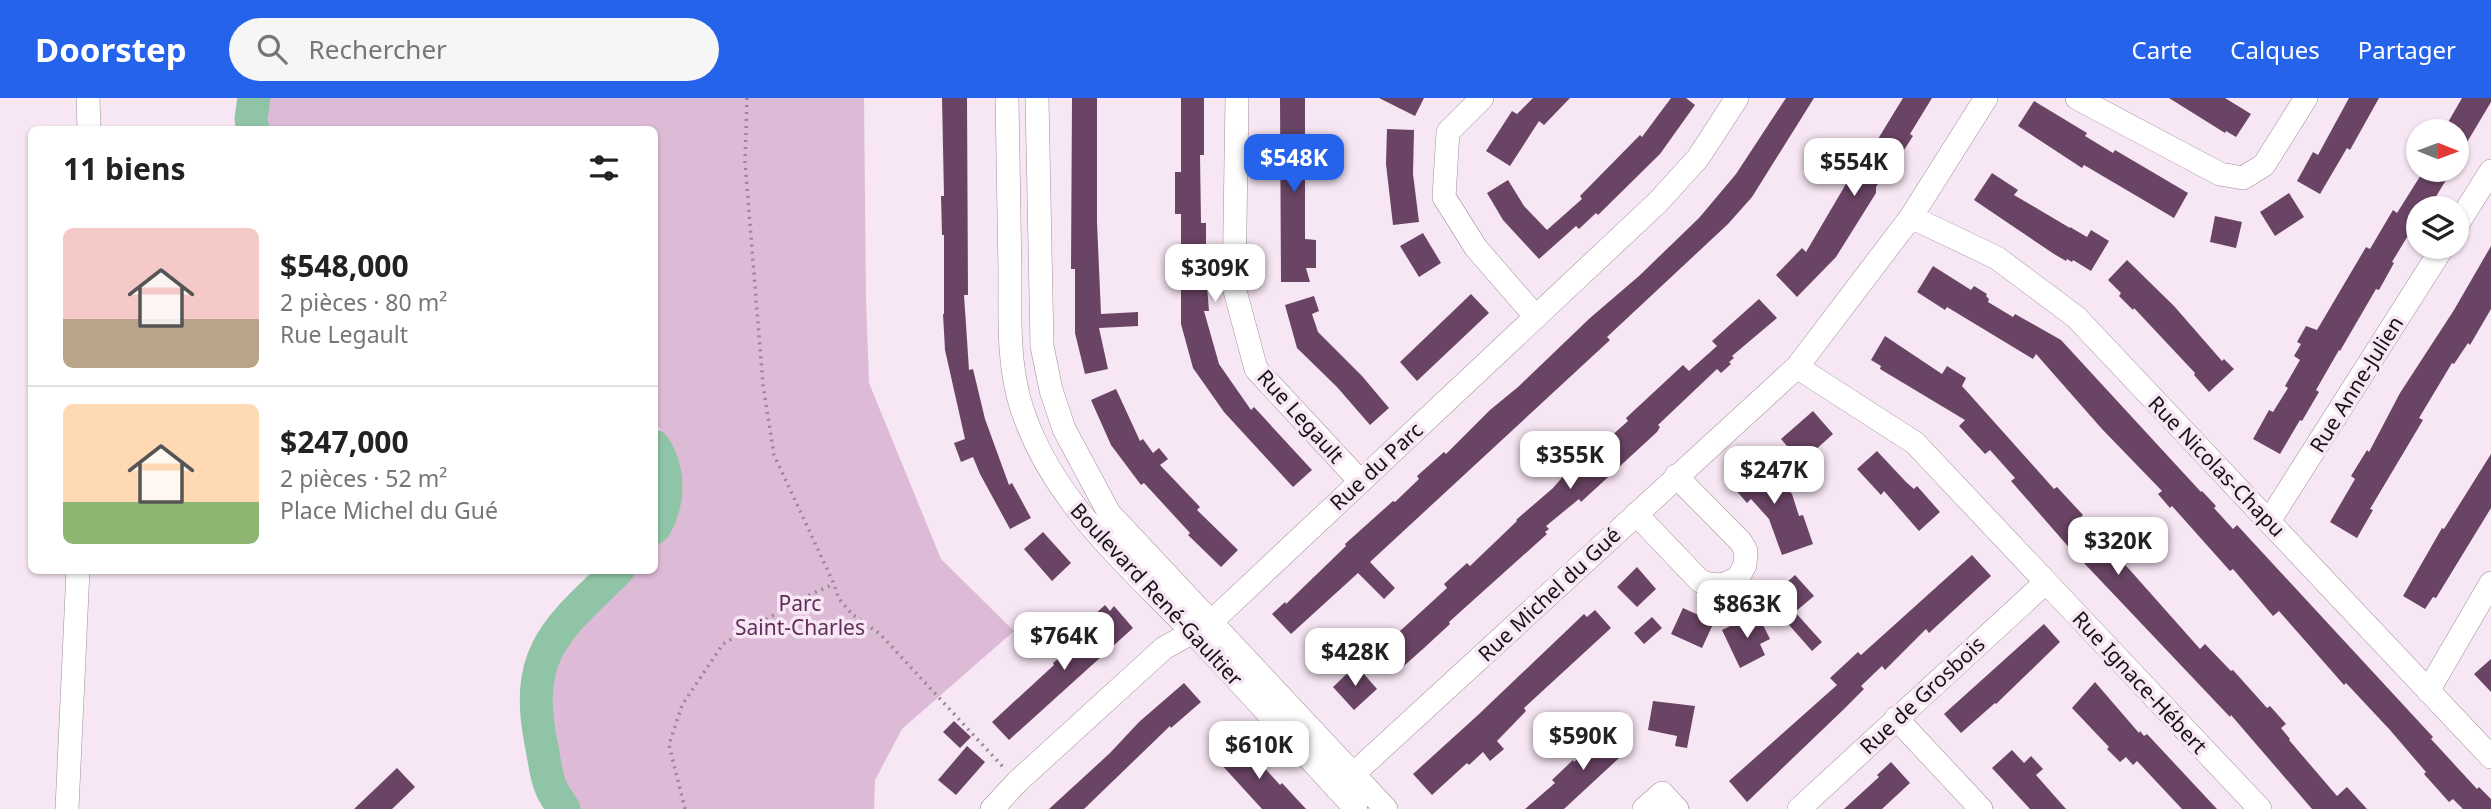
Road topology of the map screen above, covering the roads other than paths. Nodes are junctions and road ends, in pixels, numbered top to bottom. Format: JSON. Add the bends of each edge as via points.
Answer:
{"nodes":[{"id":1,"x":88,"y":98,"type":"edge"},
{"id":2,"x":1007,"y":98,"type":"edge"},
{"id":3,"x":1037,"y":98,"type":"edge"},
{"id":4,"x":1237,"y":98,"type":"edge"},
{"id":5,"x":1482,"y":98,"type":"edge"},
{"id":6,"x":1737,"y":98,"type":"edge"},
{"id":7,"x":1986,"y":98,"type":"edge"},
{"id":8,"x":2077,"y":98,"type":"edge"},
{"id":9,"x":2306,"y":98,"type":"edge"},
{"id":10,"x":89,"y":126,"type":"edge"},
{"id":11,"x":2491,"y":171,"type":"edge"},
{"id":12,"x":2469,"y":206,"type":"edge"},
{"id":13,"x":1911,"y":217,"type":"junction"},
{"id":14,"x":2435,"y":259,"type":"edge"},
{"id":15,"x":1536,"y":317,"type":"junction"},
{"id":16,"x":1797,"y":367,"type":"junction"},
{"id":17,"x":1676,"y":476,"type":"junction"},
{"id":18,"x":1360,"y":481,"type":"junction"},
{"id":19,"x":1636,"y":514,"type":"junction"},
{"id":20,"x":2269,"y":521,"type":"junction"},
{"id":21,"x":78,"y":574,"type":"edge"},
{"id":22,"x":2046,"y":582,"type":"junction"},
{"id":23,"x":2491,"y":583,"type":"edge"},
{"id":24,"x":1202,"y":627,"type":"junction"},
{"id":25,"x":2428,"y":691,"type":"junction"},
{"id":26,"x":1896,"y":718,"type":"junction"},
{"id":27,"x":2491,"y":757,"type":"edge"},
{"id":28,"x":1345,"y":781,"type":"junction"},
{"id":29,"x":67,"y":809,"type":"edge"},
{"id":30,"x":992,"y":809,"type":"edge"},
{"id":31,"x":1356,"y":809,"type":"edge"},
{"id":32,"x":1386,"y":809,"type":"edge"},
{"id":33,"x":1644,"y":809,"type":"edge"},
{"id":34,"x":1678,"y":809,"type":"edge"},
{"id":35,"x":1799,"y":809,"type":"edge"},
{"id":36,"x":1981,"y":809,"type":"edge"},
{"id":37,"x":2260,"y":809,"type":"edge"}],
"edges":[{"from":1,"to":10,"type":"street"},
{"from":2,"to":24,"type":"street","name":"Boulevard René-Gaultier","via":[[1011,355],[1033,439],[1051,474],[1108,547]]},
{"from":3,"to":24,"type":"street","name":"Boulevard René-Gaultier","via":[[1042,346],[1051,390],[1064,429],[1109,513]]},
{"from":4,"to":18,"type":"street","name":"Rue Legault","via":[[1234,287],[1256,369]]},
{"from":5,"to":15,"type":"street","via":[[1448,132],[1444,197],[1476,248]]},
{"from":6,"to":15,"type":"street","name":"Rue du Parc","via":[[1677,182]]},
{"from":7,"to":13,"type":"street","name":"Rue Michel du Gué"},
{"from":8,"to":9,"type":"street","via":[[2220,174],[2243,178],[2264,165]]},
{"from":11,"to":12,"type":"street"},
{"from":13,"to":16,"type":"street","name":"Rue Michel du Gué"},
{"from":13,"to":20,"type":"street","name":"Rue Nicolas-Chapu","via":[[1997,258],[2076,317]]},
{"from":14,"to":20,"type":"street","name":"Rue Anne-Julien"},
{"from":15,"to":18,"type":"street","name":"Rue du Parc"},
{"from":16,"to":17,"type":"street","name":"Rue Michel du Gué"},
{"from":16,"to":22,"type":"street","name":"Rue Ignace-Hébert","via":[[1915,443]]},
{"from":17,"to":19,"type":"street","name":"Rue Michel du Gué"},
{"from":17,"to":19,"type":"street","via":[[1741,542],[1745,565],[1738,578],[1722,585],[1700,581]]},
{"from":18,"to":24,"type":"street","name":"Rue du Parc"},
{"from":19,"to":28,"type":"street","name":"Rue Michel du Gué"},
{"from":20,"to":25,"type":"street","name":"Rue Nicolas-Chapu"},
{"from":21,"to":29,"type":"street"},
{"from":22,"to":26,"type":"street","name":"Rue de Grosbois"},
{"from":22,"to":37,"type":"street","name":"Rue Ignace-Hébert"},
{"from":23,"to":25,"type":"street"},
{"from":24,"to":28,"type":"street","name":"Boulevard René-Gaultier"},
{"from":24,"to":30,"type":"street","name":"Rue du Parc","via":[[1164,648]]},
{"from":25,"to":27,"type":"street","name":"Rue Nicolas-Chapu"},
{"from":26,"to":35,"type":"street","name":"Rue de Grosbois"},
{"from":26,"to":36,"type":"street"},
{"from":28,"to":31,"type":"street","name":"Boulevard René-Gaultier"},
{"from":28,"to":32,"type":"street","name":"Boulevard René-Gaultier"},
{"from":33,"to":34,"type":"street","via":[[1662,793]]}]}
